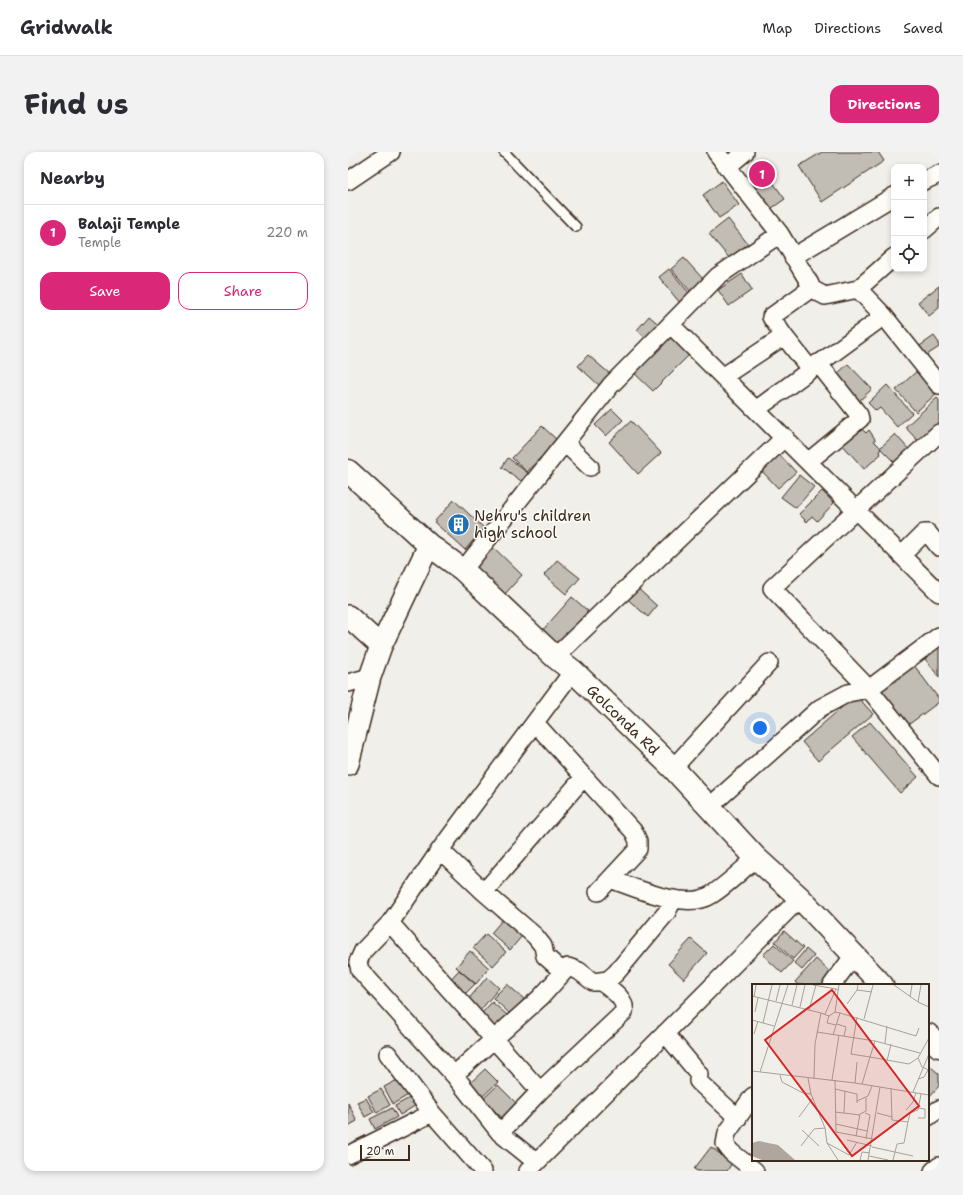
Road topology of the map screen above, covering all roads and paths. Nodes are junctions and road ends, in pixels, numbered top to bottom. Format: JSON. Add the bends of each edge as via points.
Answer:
{"nodes":[{"id":1,"x":391,"y":152,"type":"edge"},
{"id":2,"x":504,"y":152,"type":"edge"},
{"id":3,"x":716,"y":152,"type":"edge"},
{"id":4,"x":745,"y":152,"type":"edge"},
{"id":5,"x":727,"y":167,"type":"junction"},
{"id":6,"x":939,"y":174,"type":"edge"},
{"id":7,"x":927,"y":180,"type":"edge"},
{"id":8,"x":348,"y":181,"type":"edge"},
{"id":9,"x":891,"y":198,"type":"edge"},
{"id":10,"x":939,"y":217,"type":"edge"},
{"id":11,"x":576,"y":227,"type":"dead end"},
{"id":12,"x":927,"y":227,"type":"edge"},
{"id":13,"x":780,"y":234,"type":"junction"},
{"id":14,"x":793,"y":257,"type":"junction"},
{"id":15,"x":891,"y":260,"type":"edge"},
{"id":16,"x":810,"y":288,"type":"junction"},
{"id":17,"x":858,"y":288,"type":"junction"},
{"id":18,"x":884,"y":316,"type":"junction"},
{"id":19,"x":671,"y":325,"type":"junction"},
{"id":20,"x":784,"y":336,"type":"junction"},
{"id":21,"x":814,"y":366,"type":"junction"},
{"id":22,"x":724,"y":376,"type":"junction"},
{"id":23,"x":939,"y":385,"type":"edge"},
{"id":24,"x":757,"y":409,"type":"junction"},
{"id":25,"x":939,"y":433,"type":"edge"},
{"id":26,"x":785,"y":437,"type":"junction"},
{"id":27,"x":565,"y":443,"type":"junction"},
{"id":28,"x":809,"y":461,"type":"junction"},
{"id":29,"x":590,"y":467,"type":"dead end"},
{"id":30,"x":348,"y":471,"type":"edge"},
{"id":31,"x":857,"y":509,"type":"junction"},
{"id":32,"x":429,"y":545,"type":"junction"},
{"id":33,"x":939,"y":547,"type":"edge"},
{"id":34,"x":902,"y":555,"type":"junction"},
{"id":35,"x":463,"y":570,"type":"junction"},
{"id":36,"x":939,"y":593,"type":"edge"},
{"id":37,"x":348,"y":616,"type":"edge"},
{"id":38,"x":939,"y":636,"type":"edge"},
{"id":39,"x":381,"y":646,"type":"junction"},
{"id":40,"x":555,"y":657,"type":"junction"},
{"id":41,"x":769,"y":663,"type":"dead end"},
{"id":42,"x":573,"y":671,"type":"junction"},
{"id":43,"x":370,"y":677,"type":"junction"},
{"id":44,"x":348,"y":683,"type":"edge"},
{"id":45,"x":869,"y":689,"type":"junction"},
{"id":46,"x":535,"y":723,"type":"junction"},
{"id":47,"x":348,"y":764,"type":"edge"},
{"id":48,"x":673,"y":768,"type":"junction"},
{"id":49,"x":939,"y":776,"type":"edge"},
{"id":50,"x":584,"y":777,"type":"junction"},
{"id":51,"x":709,"y":807,"type":"junction"},
{"id":52,"x":440,"y":850,"type":"junction"},
{"id":53,"x":756,"y":858,"type":"junction"},
{"id":54,"x":610,"y":879,"type":"junction"},
{"id":55,"x":484,"y":892,"type":"junction"},
{"id":56,"x":598,"y":892,"type":"dead end"},
{"id":57,"x":800,"y":898,"type":"junction"},
{"id":58,"x":673,"y":900,"type":"junction"},
{"id":59,"x":390,"y":923,"type":"junction"},
{"id":60,"x":854,"y":955,"type":"junction"},
{"id":61,"x":563,"y":972,"type":"junction"},
{"id":62,"x":600,"y":981,"type":"junction"},
{"id":63,"x":833,"y":984,"type":"edge"},
{"id":64,"x":881,"y":984,"type":"edge"},
{"id":65,"x":665,"y":1034,"type":"junction"},
{"id":66,"x":929,"y":1035,"type":"edge"},
{"id":67,"x":494,"y":1040,"type":"junction"},
{"id":68,"x":939,"y":1046,"type":"edge"},
{"id":69,"x":388,"y":1054,"type":"dead end"},
{"id":70,"x":454,"y":1075,"type":"junction"},
{"id":71,"x":540,"y":1090,"type":"junction"},
{"id":72,"x":752,"y":1097,"type":"edge"},
{"id":73,"x":939,"y":1108,"type":"edge"},
{"id":74,"x":432,"y":1113,"type":"junction"},
{"id":75,"x":929,"y":1116,"type":"edge"},
{"id":76,"x":738,"y":1118,"type":"junction"},
{"id":77,"x":500,"y":1133,"type":"junction"},
{"id":78,"x":348,"y":1155,"type":"edge"},
{"id":79,"x":939,"y":1166,"type":"edge"},
{"id":80,"x":532,"y":1167,"type":"edge"},
{"id":81,"x":483,"y":1171,"type":"edge"},
{"id":82,"x":755,"y":1171,"type":"edge"},
{"id":83,"x":933,"y":1171,"type":"edge"}],
"edges":[{"from":1,"to":8,"type":"street"},
{"from":2,"to":11,"type":"lane"},
{"from":3,"to":5,"type":"street"},
{"from":4,"to":5,"type":"street"},
{"from":5,"to":13,"type":"street"},
{"from":6,"to":7,"type":"street"},
{"from":9,"to":14,"type":"street"},
{"from":10,"to":12,"type":"street"},
{"from":13,"to":14,"type":"street"},
{"from":13,"to":19,"type":"street","via":[[718,276]]},
{"from":14,"to":16,"type":"street"},
{"from":15,"to":17,"type":"street"},
{"from":16,"to":17,"type":"street","via":[[826,296]]},
{"from":16,"to":20,"type":"street","via":[[771,317]]},
{"from":17,"to":18,"type":"street"},
{"from":18,"to":21,"type":"street"},
{"from":18,"to":23,"type":"street"},
{"from":19,"to":22,"type":"street"},
{"from":19,"to":27,"type":"street","via":[[611,385]]},
{"from":20,"to":21,"type":"street"},
{"from":20,"to":22,"type":"street"},
{"from":21,"to":24,"type":"street"},
{"from":21,"to":28,"type":"street","via":[[860,419]]},
{"from":22,"to":24,"type":"street"},
{"from":24,"to":26,"type":"street"},
{"from":25,"to":31,"type":"street"},
{"from":26,"to":28,"type":"street"},
{"from":26,"to":40,"type":"street"},
{"from":27,"to":29,"type":"street"},
{"from":27,"to":35,"type":"street"},
{"from":28,"to":31,"type":"street"},
{"from":30,"to":32,"type":"main road","name":"Golconda Rd"},
{"from":31,"to":34,"type":"street"},
{"from":31,"to":45,"type":"street","via":[[772,588]]},
{"from":32,"to":35,"type":"main road","name":"Golconda Rd"},
{"from":32,"to":39,"type":"street"},
{"from":33,"to":34,"type":"street","via":[[928,533],[924,533]]},
{"from":34,"to":36,"type":"street"},
{"from":35,"to":40,"type":"main road","name":"Golconda Rd"},
{"from":37,"to":39,"type":"street"},
{"from":38,"to":45,"type":"street"},
{"from":39,"to":43,"type":"street"},
{"from":40,"to":42,"type":"main road","name":"Golconda Rd"},
{"from":41,"to":48,"type":"street"},
{"from":42,"to":46,"type":"street"},
{"from":42,"to":48,"type":"main road","name":"Golconda Rd"},
{"from":43,"to":44,"type":"street"},
{"from":43,"to":47,"type":"street"},
{"from":45,"to":49,"type":"street"},
{"from":45,"to":51,"type":"street","via":[[848,693],[820,708]]},
{"from":46,"to":50,"type":"street"},
{"from":46,"to":52,"type":"street"},
{"from":48,"to":51,"type":"main road","name":"Golconda Rd"},
{"from":50,"to":54,"type":"street","via":[[634,832],[638,841],[638,849]]},
{"from":50,"to":55,"type":"street"},
{"from":51,"to":53,"type":"main road","name":"Golconda Rd"},
{"from":52,"to":55,"type":"street"},
{"from":52,"to":59,"type":"street"},
{"from":53,"to":57,"type":"main road","name":"Golconda Rd"},
{"from":53,"to":58,"type":"street","via":[[710,896],[692,900]]},
{"from":54,"to":56,"type":"street"},
{"from":54,"to":58,"type":"street"},
{"from":55,"to":61,"type":"street","via":[[535,936],[543,946],[545,956]]},
{"from":57,"to":60,"type":"main road","name":"Golconda Rd"},
{"from":57,"to":65,"type":"street"},
{"from":58,"to":62,"type":"street","via":[[667,912],[616,974],[608,980]]},
{"from":59,"to":67,"type":"street"},
{"from":59,"to":70,"type":"street","via":[[363,951],[358,962],[360,970]]},
{"from":60,"to":63,"type":"street"},
{"from":60,"to":64,"type":"main road","name":"Golconda Rd"},
{"from":61,"to":62,"type":"street","via":[[568,966],[593,982]]},
{"from":61,"to":67,"type":"street","via":[[541,997]]},
{"from":62,"to":71,"type":"street","via":[[623,1000],[624,1012]]},
{"from":65,"to":76,"type":"street","via":[[699,1074],[698,1080],[701,1084]]},
{"from":65,"to":80,"type":"street"},
{"from":66,"to":68,"type":"main road"},
{"from":67,"to":70,"type":"street"},
{"from":67,"to":71,"type":"street"},
{"from":69,"to":74,"type":"street"},
{"from":70,"to":77,"type":"street"},
{"from":71,"to":77,"type":"street"},
{"from":72,"to":76,"type":"street"},
{"from":73,"to":75,"type":"street"},
{"from":74,"to":78,"type":"street"},
{"from":74,"to":81,"type":"street"},
{"from":76,"to":82,"type":"street","via":[[727,1133],[725,1144]]},
{"from":77,"to":80,"type":"street"},
{"from":79,"to":83,"type":"street"}]}
